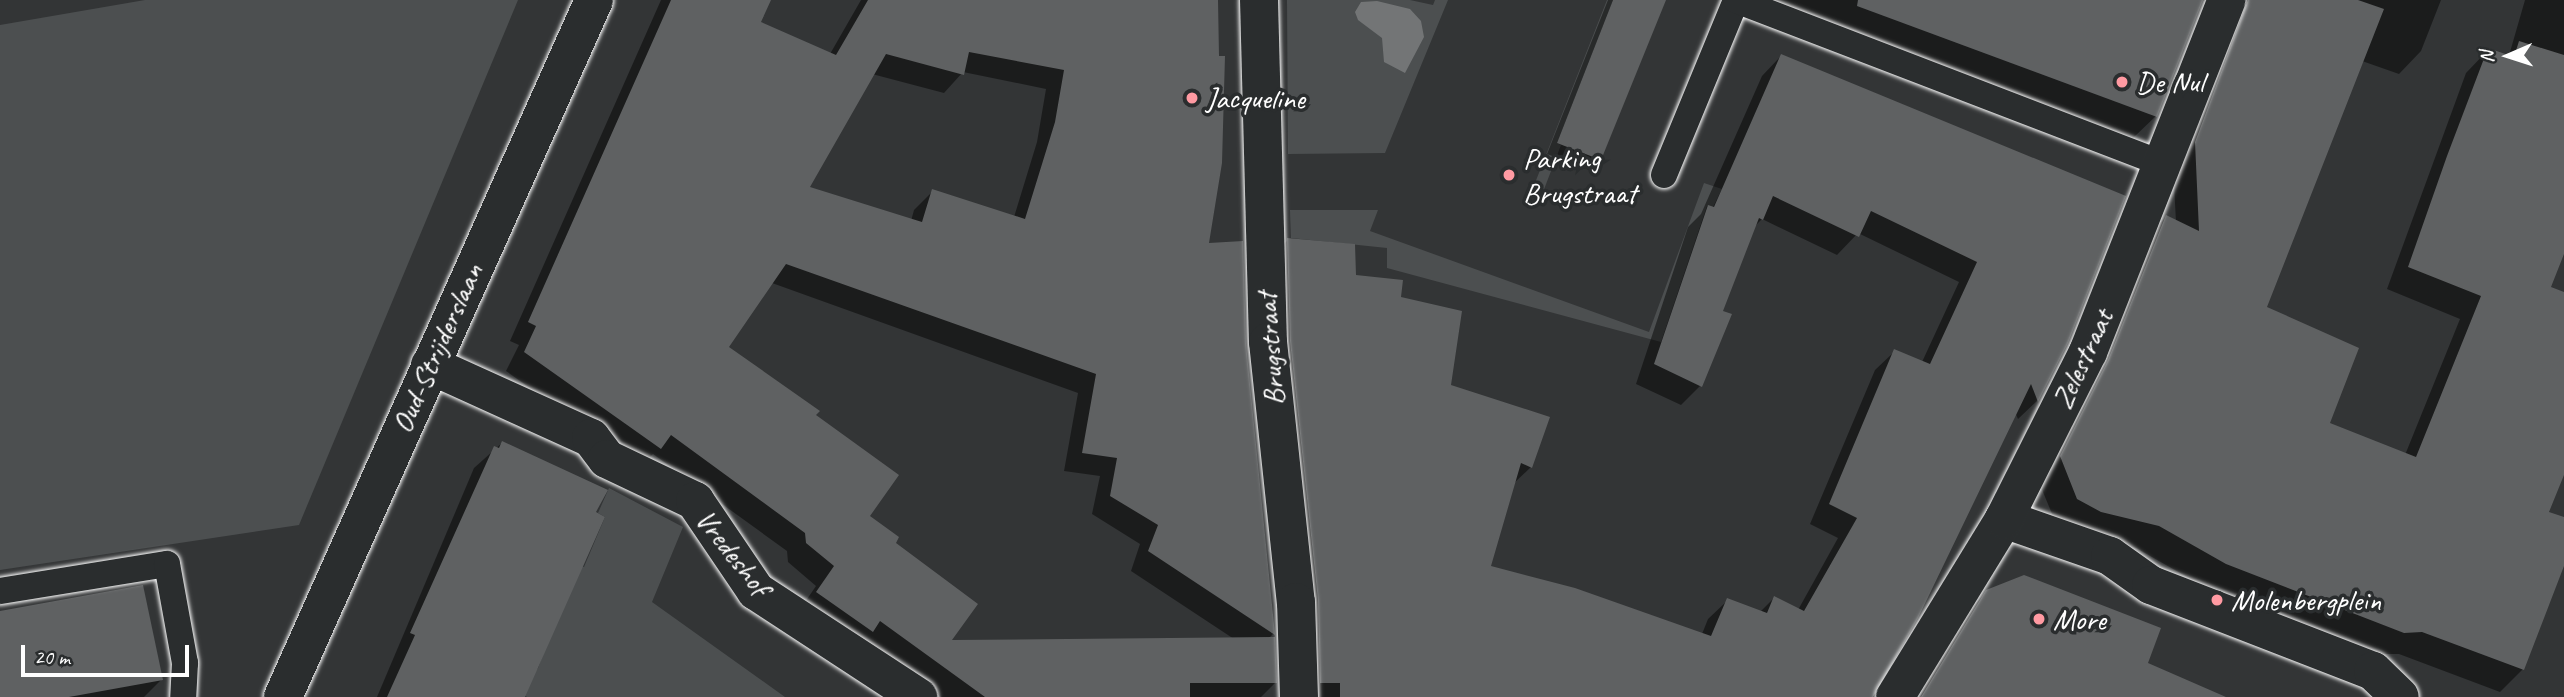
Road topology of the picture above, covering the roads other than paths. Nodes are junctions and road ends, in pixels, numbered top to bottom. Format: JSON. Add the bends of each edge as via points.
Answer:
{"nodes":[{"id":1,"x":594,"y":0,"type":"edge"},
{"id":2,"x":1259,"y":0,"type":"edge"},
{"id":3,"x":2227,"y":0,"type":"edge"},
{"id":4,"x":2166,"y":165,"type":"junction"},
{"id":5,"x":1664,"y":175,"type":"dead end"},
{"id":6,"x":430,"y":365,"type":"junction"},
{"id":7,"x":2004,"y":519,"type":"junction"},
{"id":8,"x":0,"y":591,"type":"edge"},
{"id":9,"x":183,"y":697,"type":"edge"},
{"id":10,"x":283,"y":697,"type":"edge"},
{"id":11,"x":918,"y":697,"type":"edge"},
{"id":12,"x":1299,"y":697,"type":"edge"},
{"id":13,"x":1895,"y":697,"type":"edge"},
{"id":14,"x":2400,"y":697,"type":"edge"}],
"edges":[{"from":1,"to":6,"type":"street","name":"Oud-Strijderslaan"},
{"from":2,"to":12,"type":"street","name":"Brugstraat","via":[[1268,342],[1296,602]]},
{"from":3,"to":4,"type":"street","name":"Zelestraat"},
{"from":4,"to":5,"type":"lane","via":[[1736,0]]},
{"from":4,"to":7,"type":"street","name":"Zelestraat","via":[[2088,352]]},
{"from":6,"to":10,"type":"street","name":"Oud-Strijderslaan"},
{"from":6,"to":11,"type":"street","name":"Vredeshof","via":[[592,438],[607,459],[695,501],[756,592]]},
{"from":7,"to":13,"type":"street","name":"Zelestraat"},
{"from":7,"to":14,"type":"street","via":[[2110,556],[2151,585],[2373,671]]},
{"from":8,"to":9,"type":"lane","via":[[167,564],[185,663]]}]}
